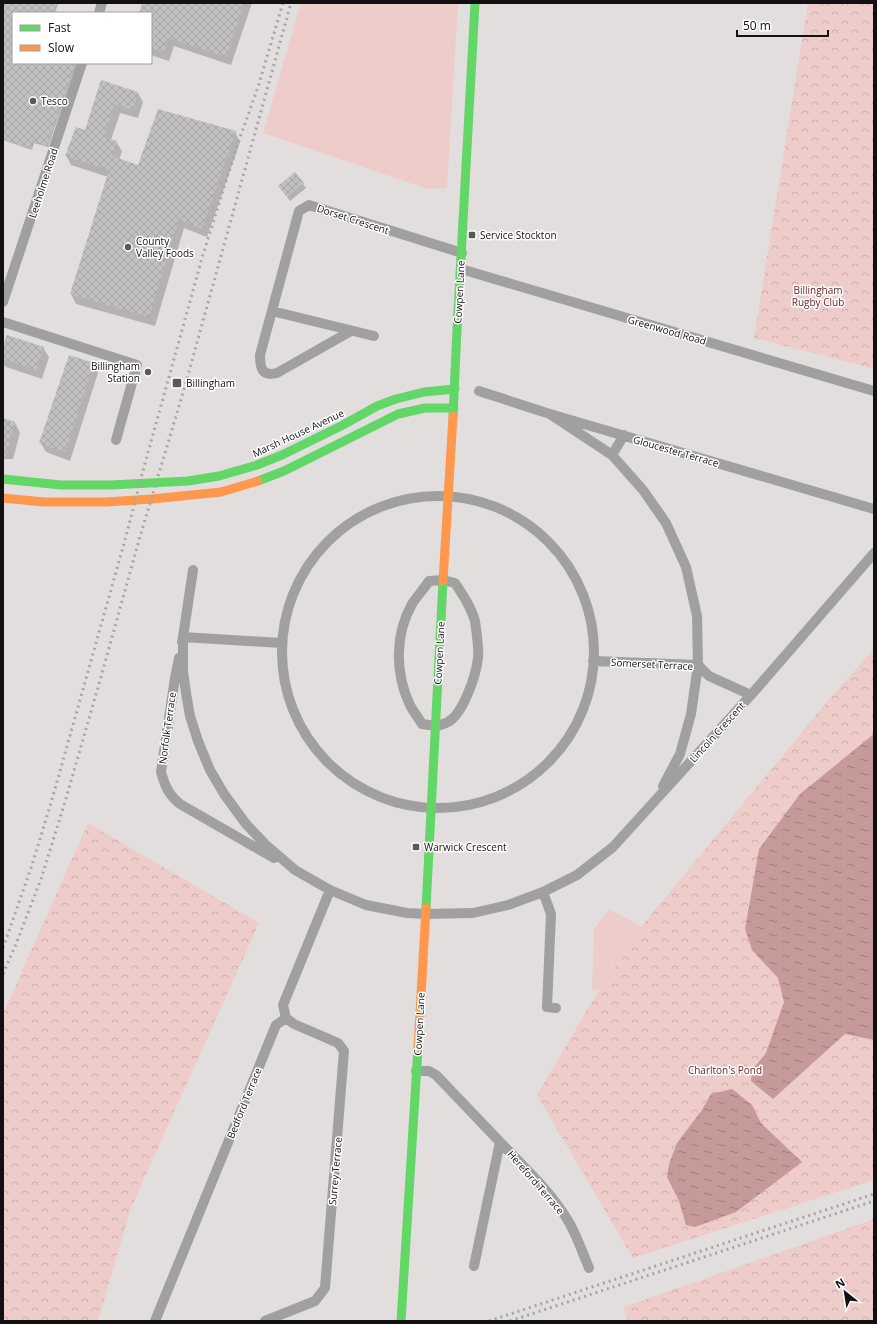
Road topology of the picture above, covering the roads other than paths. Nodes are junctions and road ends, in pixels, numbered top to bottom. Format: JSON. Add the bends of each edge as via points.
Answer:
{"nodes":[{"id":1,"x":475,"y":3,"type":"edge"},
{"id":2,"x":82,"y":64,"type":"edge"},
{"id":3,"x":462,"y":253,"type":"junction"},
{"id":4,"x":461,"y":269,"type":"junction"},
{"id":5,"x":3,"y":302,"type":"edge"},
{"id":6,"x":272,"y":311,"type":"junction"},
{"id":7,"x":3,"y":322,"type":"edge"},
{"id":8,"x":351,"y":330,"type":"junction"},
{"id":9,"x":374,"y":336,"type":"dead end"},
{"id":10,"x":454,"y":390,"type":"junction"},
{"id":11,"x":479,"y":391,"type":"dead end"},
{"id":12,"x":874,"y":391,"type":"edge"},
{"id":13,"x":454,"y":408,"type":"junction"},
{"id":14,"x":550,"y":414,"type":"junction"},
{"id":15,"x":624,"y":435,"type":"junction"},
{"id":16,"x":116,"y":440,"type":"dead end"},
{"id":17,"x":612,"y":455,"type":"junction"},
{"id":18,"x":3,"y":479,"type":"edge"},
{"id":19,"x":448,"y":495,"type":"junction"},
{"id":20,"x":3,"y":498,"type":"edge"},
{"id":21,"x":874,"y":509,"type":"edge"},
{"id":22,"x":874,"y":553,"type":"edge"},
{"id":23,"x":193,"y":570,"type":"dead end"},
{"id":24,"x":443,"y":580,"type":"junction"},
{"id":25,"x":183,"y":637,"type":"junction"},
{"id":26,"x":281,"y":643,"type":"junction"},
{"id":27,"x":593,"y":661,"type":"junction"},
{"id":28,"x":698,"y":665,"type":"junction"},
{"id":29,"x":751,"y":695,"type":"junction"},
{"id":30,"x":436,"y":726,"type":"junction"},
{"id":31,"x":656,"y":800,"type":"junction"},
{"id":32,"x":431,"y":807,"type":"junction"},
{"id":33,"x":295,"y":870,"type":"junction"},
{"id":34,"x":330,"y":890,"type":"junction"},
{"id":35,"x":543,"y":892,"type":"junction"},
{"id":36,"x":426,"y":914,"type":"junction"},
{"id":37,"x":556,"y":1008,"type":"dead end"},
{"id":38,"x":286,"y":1018,"type":"junction"},
{"id":39,"x":416,"y":1071,"type":"junction"},
{"id":40,"x":500,"y":1142,"type":"junction"},
{"id":41,"x":474,"y":1266,"type":"dead end"},
{"id":42,"x":589,"y":1268,"type":"dead end"},
{"id":43,"x":155,"y":1321,"type":"edge"},
{"id":44,"x":265,"y":1321,"type":"edge"},
{"id":45,"x":401,"y":1321,"type":"edge"}],
"edges":[{"from":1,"to":3,"type":"street","name":"Cowpen Lane"},
{"from":2,"to":5,"type":"street","name":"Leeholme Road"},
{"from":3,"to":4,"type":"street","name":"Cowpen Lane"},
{"from":3,"to":6,"type":"street","name":"Dorset Crescent","via":[[310,205],[299,211]]},
{"from":4,"to":10,"type":"street","name":"Cowpen Lane"},
{"from":4,"to":12,"type":"street","name":"Greenwood Road"},
{"from":6,"to":8,"type":"street"},
{"from":6,"to":8,"type":"street","name":"Dorset Crescent","via":[[260,355],[260,366],[264,373],[271,375]]},
{"from":7,"to":16,"type":"street","via":[[137,365]]},
{"from":8,"to":9,"type":"street"},
{"from":10,"to":13,"type":"street","name":"Cowpen Lane"},
{"from":10,"to":18,"type":"street","name":"Marsh House Avenue","via":[[424,392],[396,399],[377,406],[282,455],[219,476],[188,481],[111,485],[61,485]]},
{"from":11,"to":14,"type":"street","name":"Gloucester Terrace"},
{"from":13,"to":19,"type":"street","name":"Cowpen Lane"},
{"from":13,"to":20,"type":"street","via":[[425,408],[398,414],[316,456],[261,480],[221,492],[106,502],[44,502]]},
{"from":14,"to":15,"type":"street","name":"Gloucester Terrace"},
{"from":14,"to":17,"type":"street"},
{"from":15,"to":17,"type":"street"},
{"from":15,"to":21,"type":"street","name":"Gloucester Terrace"},
{"from":17,"to":28,"type":"street","via":[[643,490],[666,523],[686,567],[697,616]]},
{"from":19,"to":24,"type":"street","name":"Cowpen Lane"},
{"from":19,"to":26,"type":"street","via":[[411,496],[390,502],[368,511],[326,541],[311,559],[290,600]]},
{"from":19,"to":27,"type":"street","via":[[494,506],[524,522],[553,546],[572,571],[588,608],[593,638]]},
{"from":22,"to":29,"type":"street","name":"Lincoln Crescent"},
{"from":23,"to":25,"type":"street"},
{"from":24,"to":30,"type":"street","name":"Cowpen Lane"},
{"from":24,"to":30,"type":"street","via":[[455,583],[466,599],[475,621],[479,657],[470,689],[459,711],[448,723]]},
{"from":24,"to":30,"type":"street","via":[[429,581],[412,604],[401,632],[398,662],[409,704],[422,724]]},
{"from":25,"to":26,"type":"street"},
{"from":25,"to":33,"type":"street","via":[[183,671],[190,716],[210,770],[246,824]]},
{"from":25,"to":33,"type":"street","name":"Norfolk Terrace","via":[[174,678],[161,772],[165,786],[180,804]]},
{"from":26,"to":32,"type":"street","via":[[284,680],[289,700],[311,743],[326,761],[362,789],[382,799]]},
{"from":27,"to":28,"type":"street","name":"Somerset Terrace"},
{"from":27,"to":32,"type":"street","via":[[590,689],[580,719],[562,749],[540,772],[514,790],[488,800],[450,808]]},
{"from":28,"to":29,"type":"street","name":"Somerset Terrace","via":[[709,676]]},
{"from":28,"to":31,"type":"street","via":[[691,714],[680,754]]},
{"from":29,"to":31,"type":"street","name":"Lincoln Crescent"},
{"from":30,"to":32,"type":"street","name":"Cowpen Lane"},
{"from":31,"to":35,"type":"street","name":"Lincoln Crescent","via":[[613,847],[576,875]]},
{"from":32,"to":36,"type":"street","name":"Cowpen Lane"},
{"from":33,"to":34,"type":"street"},
{"from":34,"to":36,"type":"street","via":[[366,905]]},
{"from":34,"to":38,"type":"street","via":[[283,1005]]},
{"from":35,"to":36,"type":"street","name":"Lincoln Crescent","via":[[508,905],[473,912]]},
{"from":35,"to":37,"type":"street","via":[[551,914],[547,1007]]},
{"from":36,"to":39,"type":"street","name":"Cowpen Lane"},
{"from":38,"to":43,"type":"street","name":"Bedford Terrace","via":[[276,1025]]},
{"from":38,"to":44,"type":"street","name":"Surrey Terrace","via":[[338,1044],[344,1051],[325,1288],[315,1301]]},
{"from":39,"to":40,"type":"street","name":"Hereford Terrace","via":[[429,1071],[436,1075]]},
{"from":39,"to":45,"type":"street","name":"Cowpen Lane"},
{"from":40,"to":41,"type":"street","name":"Hereford Terrace"},
{"from":40,"to":42,"type":"street","name":"Hereford Terrace","via":[[562,1211]]}]}
